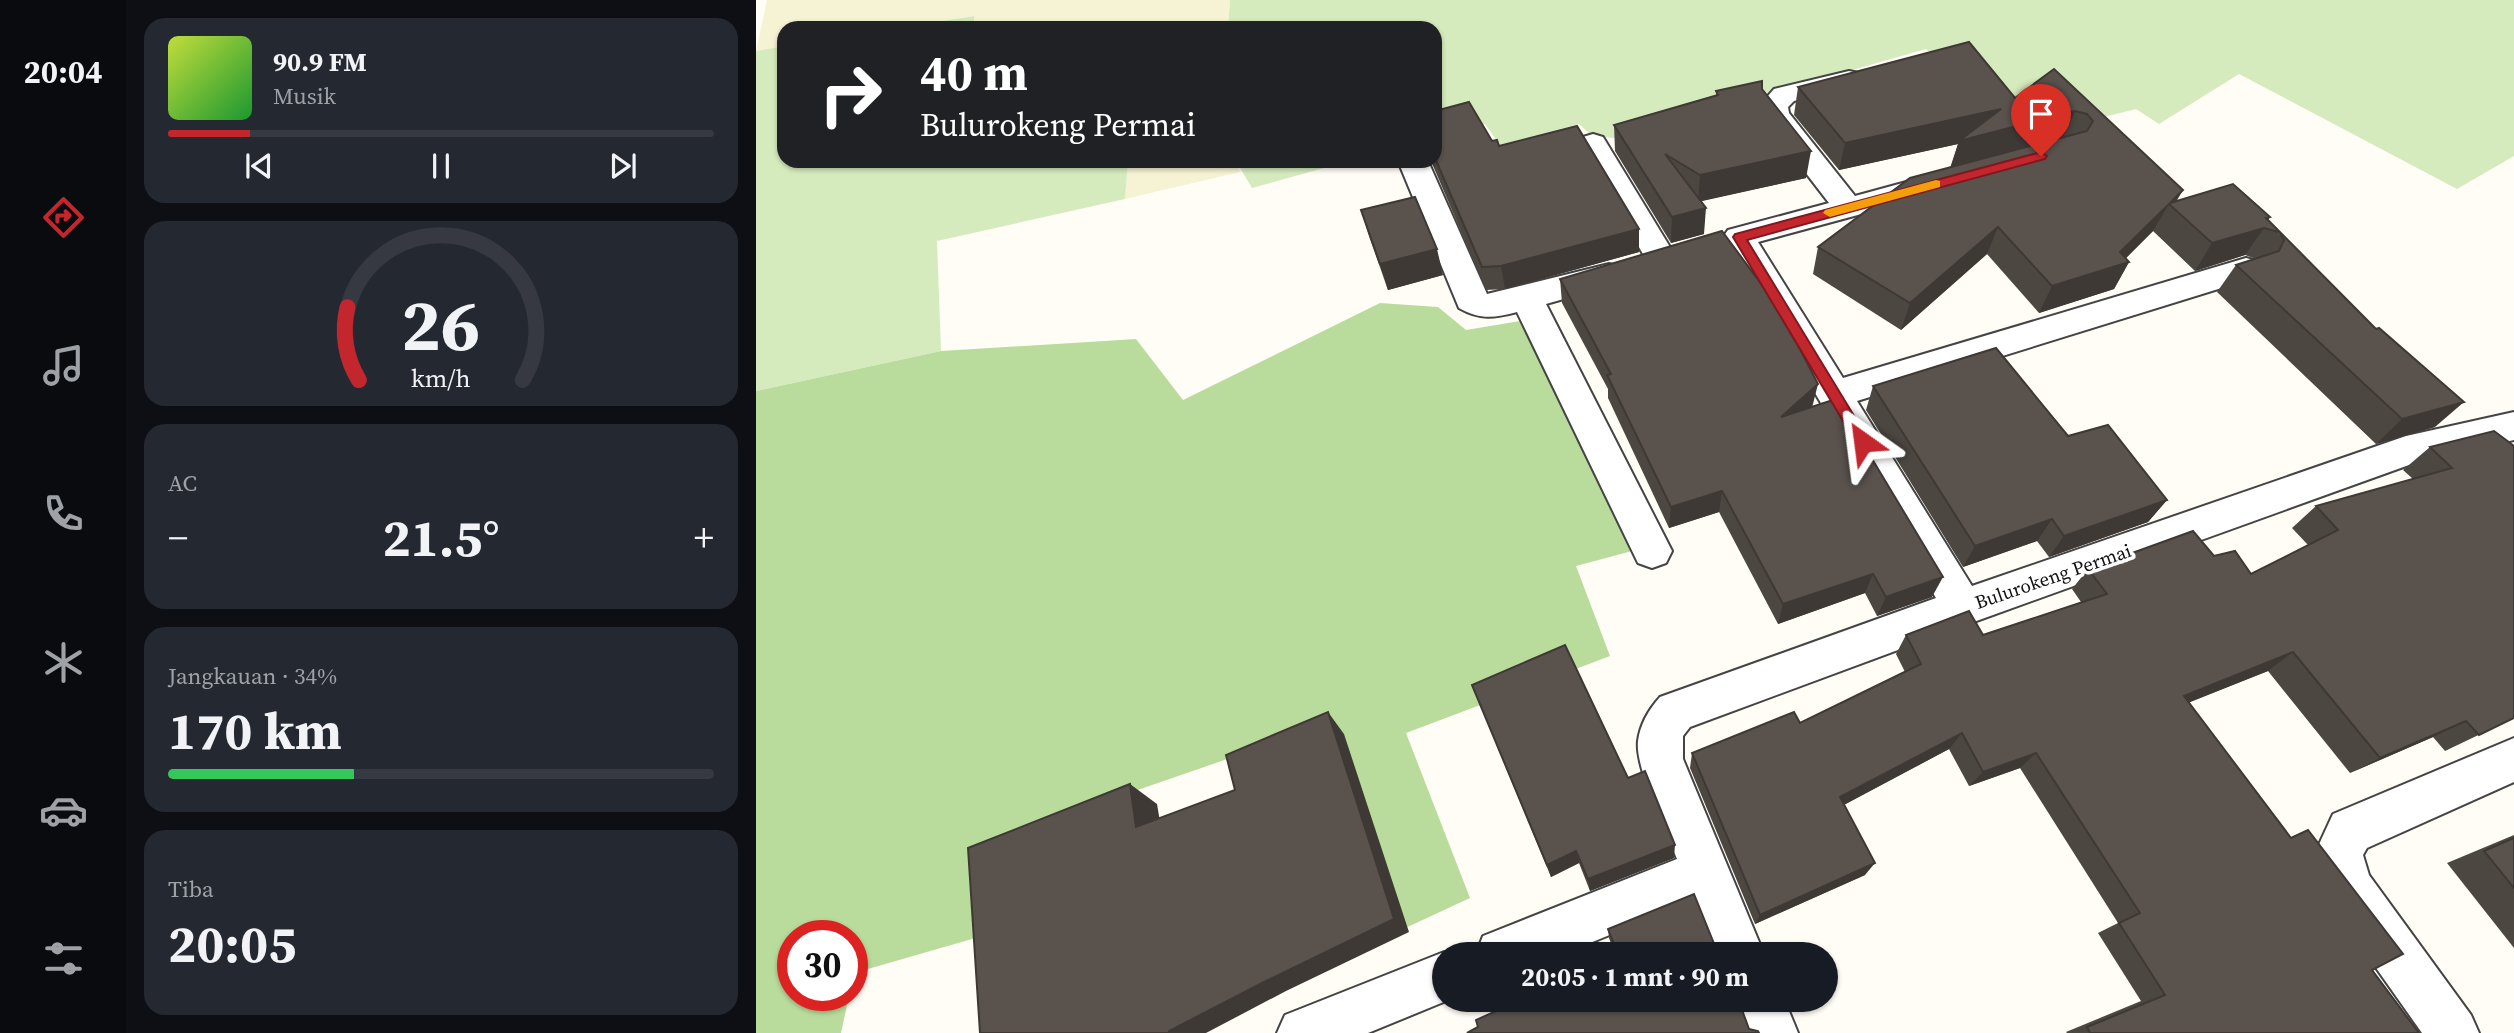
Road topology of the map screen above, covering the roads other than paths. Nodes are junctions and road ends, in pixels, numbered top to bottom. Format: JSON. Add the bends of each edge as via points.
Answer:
{"nodes":[{"id":1,"x":1872,"y":73,"type":"edge"},
{"id":2,"x":1593,"y":143,"type":"dead end"},
{"id":3,"x":1416,"y":168,"type":"edge"},
{"id":4,"x":1966,"y":176,"type":"edge"},
{"id":5,"x":1849,"y":208,"type":"junction"},
{"id":6,"x":1701,"y":249,"type":"junction"},
{"id":7,"x":2246,"y":269,"type":"edge"},
{"id":8,"x":1527,"y":299,"type":"junction"},
{"id":9,"x":1834,"y":394,"type":"junction"},
{"id":10,"x":2514,"y":426,"type":"edge"},
{"id":11,"x":1652,"y":551,"type":"dead end"},
{"id":12,"x":1963,"y":607,"type":"junction"},
{"id":13,"x":2514,"y":760,"type":"edge"},
{"id":14,"x":1705,"y":872,"type":"junction"},
{"id":15,"x":1531,"y":942,"type":"edge"},
{"id":16,"x":1734,"y":942,"type":"edge"},
{"id":17,"x":1432,"y":982,"type":"edge"},
{"id":18,"x":1763,"y":1012,"type":"edge"},
{"id":19,"x":1303,"y":1033,"type":"edge"},
{"id":20,"x":1772,"y":1033,"type":"edge"},
{"id":21,"x":2453,"y":1033,"type":"edge"}],
"edges":[{"from":1,"to":5,"type":"street","via":[[1784,95],[1773,107]]},
{"from":2,"to":6,"type":"street","name":"Bulurokeng Permai"},
{"from":3,"to":8,"type":"street","via":[[1471,300],[1487,307]]},
{"from":4,"to":5,"type":"street"},
{"from":5,"to":6,"type":"street"},
{"from":6,"to":8,"type":"street"},
{"from":6,"to":9,"type":"street","name":"Bulurokeng Permai"},
{"from":7,"to":9,"type":"street"},
{"from":8,"to":11,"type":"street"},
{"from":9,"to":12,"type":"street","name":"Bulurokeng Permai"},
{"from":10,"to":12,"type":"street","name":"Bulurokeng Permai","via":[[2406,451]]},
{"from":12,"to":14,"type":"street","via":[[1675,712],[1658,741],[1661,759]]},
{"from":13,"to":21,"type":"street","via":[[2350,831],[2339,853],[2348,887]]},
{"from":14,"to":15,"type":"street"},
{"from":14,"to":16,"type":"street"},
{"from":17,"to":19,"type":"street"},
{"from":18,"to":20,"type":"street"}]}
